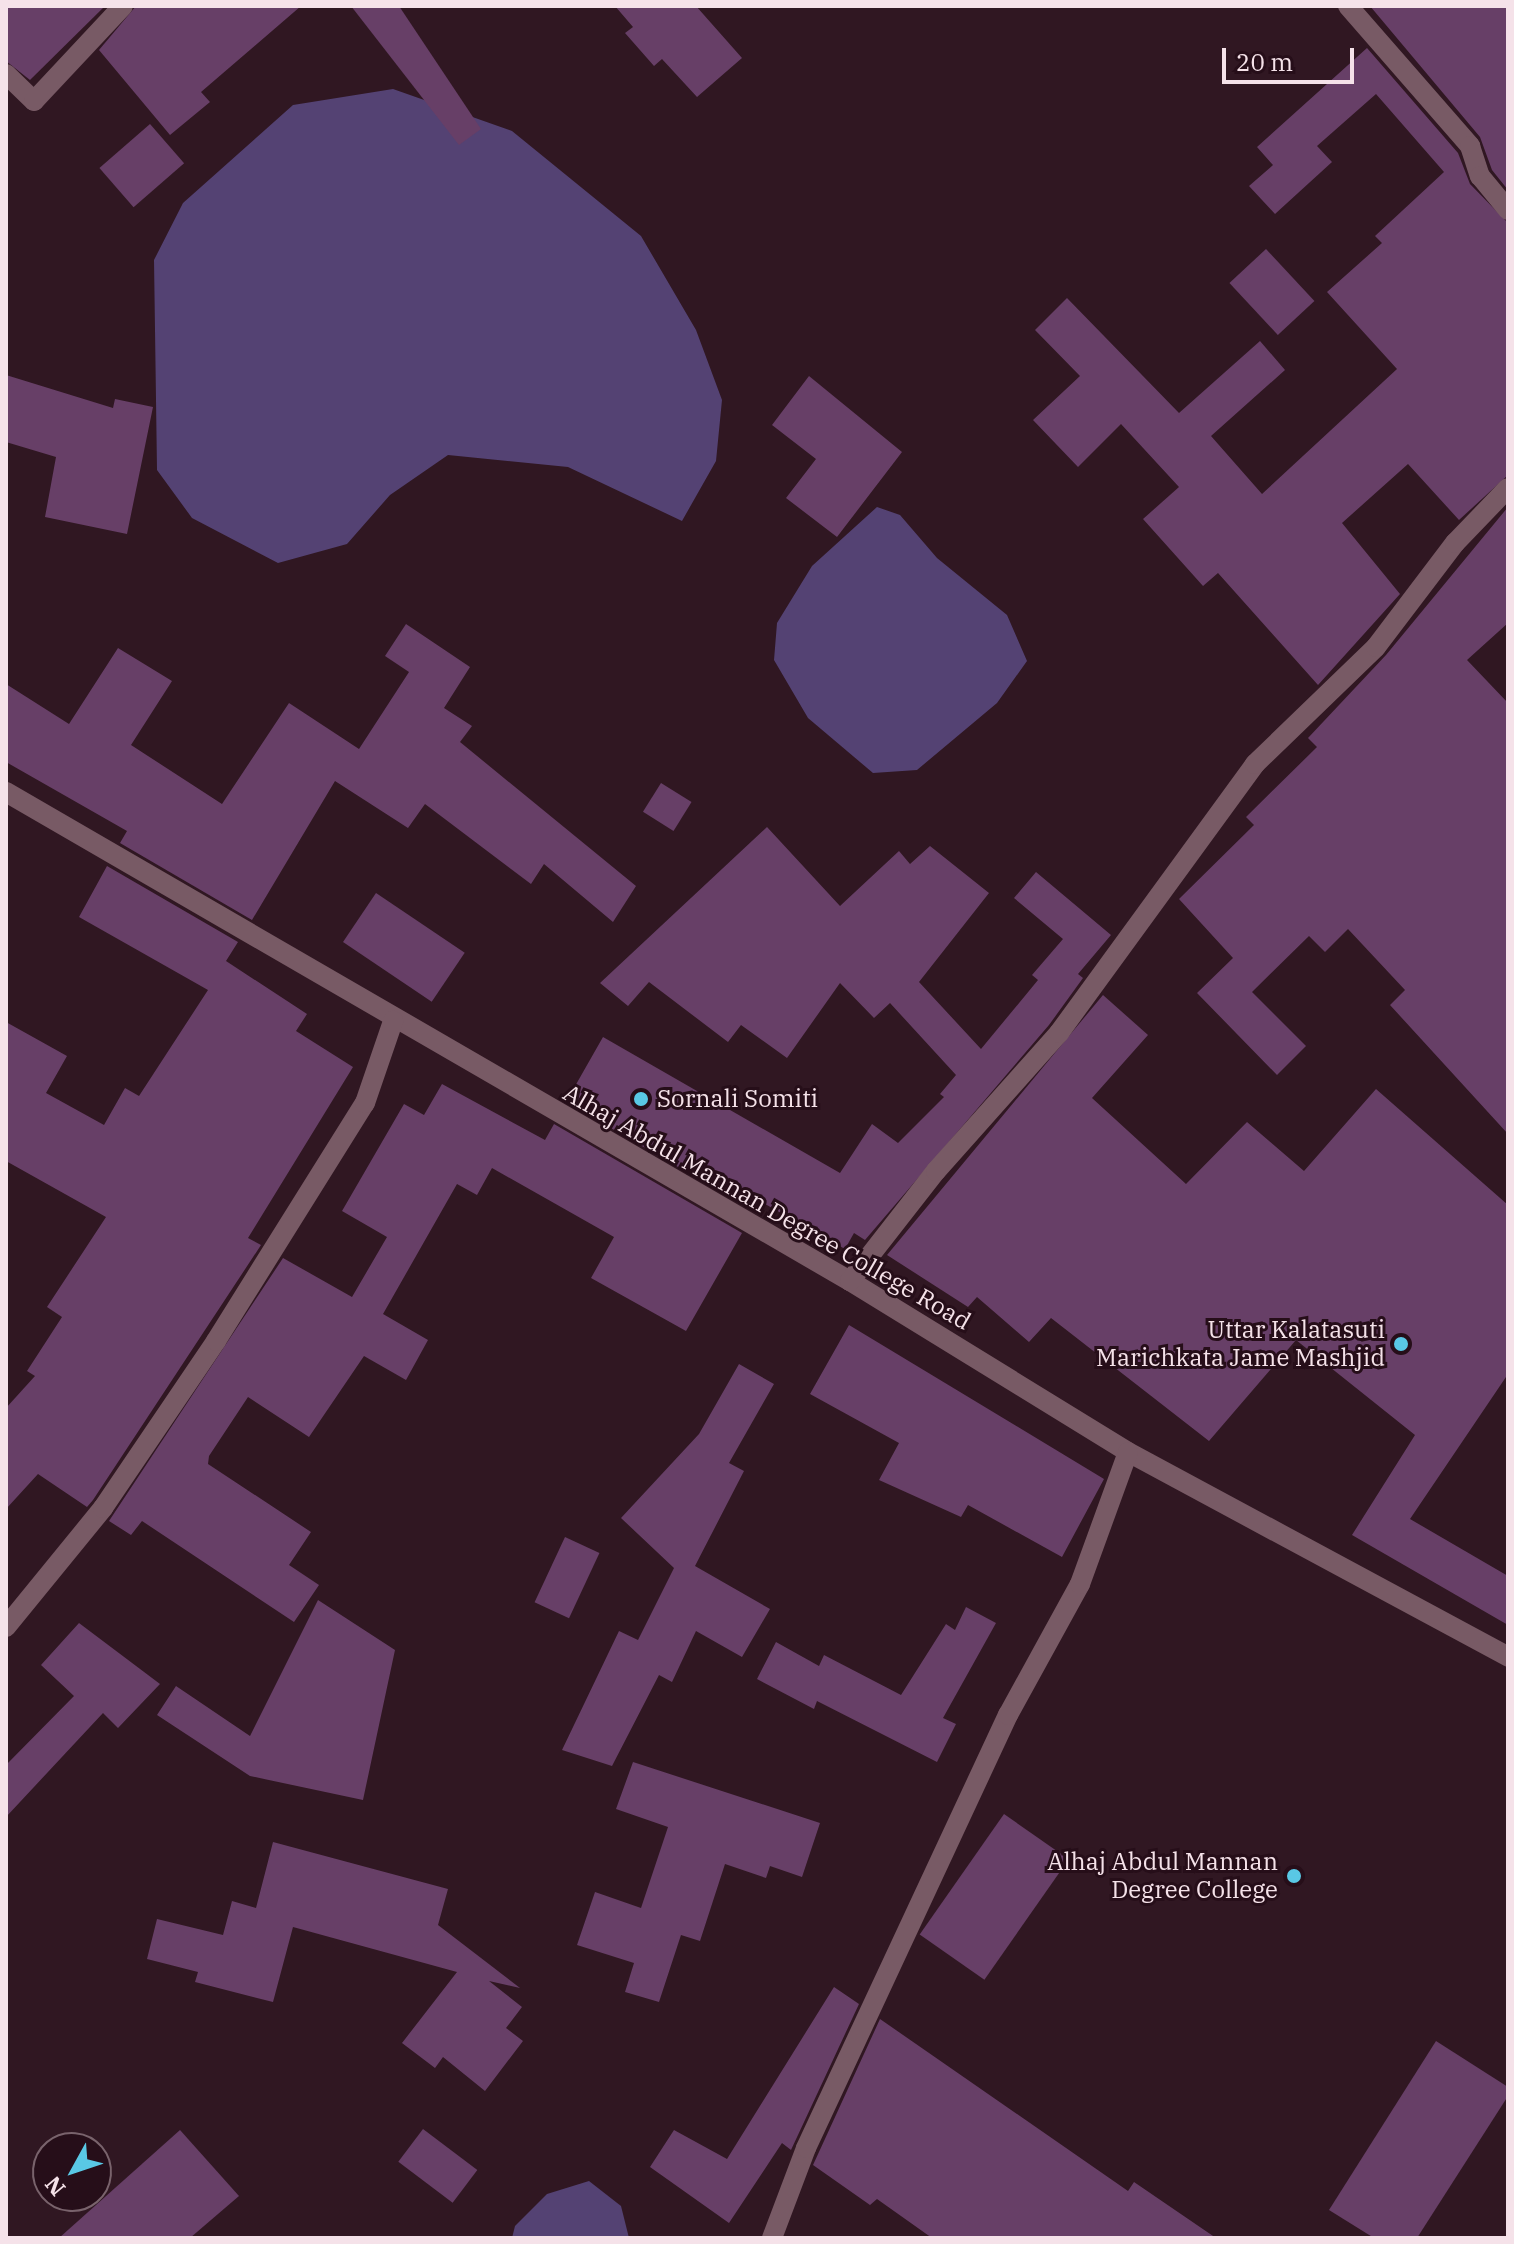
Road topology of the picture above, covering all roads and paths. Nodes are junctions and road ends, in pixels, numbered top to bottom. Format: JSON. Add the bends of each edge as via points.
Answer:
{"nodes":[{"id":1,"x":123,"y":6,"type":"edge"},
{"id":2,"x":1348,"y":6,"type":"edge"},
{"id":3,"x":6,"y":74,"type":"edge"},
{"id":4,"x":1508,"y":210,"type":"edge"},
{"id":5,"x":1508,"y":488,"type":"edge"},
{"id":6,"x":6,"y":792,"type":"edge"},
{"id":7,"x":393,"y":1021,"type":"junction"},
{"id":8,"x":850,"y":1281,"type":"junction"},
{"id":9,"x":1128,"y":1452,"type":"junction"},
{"id":10,"x":6,"y":1627,"type":"edge"},
{"id":11,"x":1508,"y":1657,"type":"edge"},
{"id":12,"x":772,"y":2238,"type":"edge"}],
"edges":[{"from":1,"to":3,"type":"street","via":[[34,101]]},
{"from":2,"to":4,"type":"street","via":[[1470,146],[1480,176]]},
{"from":5,"to":8,"type":"street","via":[[1455,543],[1376,647],[1255,764],[1059,1033],[936,1171]]},
{"from":6,"to":7,"type":"street","name":"Alhaj Abdul Mannan Degree College Road"},
{"from":7,"to":8,"type":"street","name":"Alhaj Abdul Mannan Degree College Road"},
{"from":7,"to":10,"type":"street","via":[[365,1103],[216,1341],[103,1508]]},
{"from":8,"to":9,"type":"street","name":"Alhaj Abdul Mannan Degree College Road"},
{"from":9,"to":11,"type":"street","name":"Alhaj Abdul Mannan Degree College Road"},
{"from":9,"to":12,"type":"street","via":[[1080,1584],[1008,1715],[806,2148]]}]}
